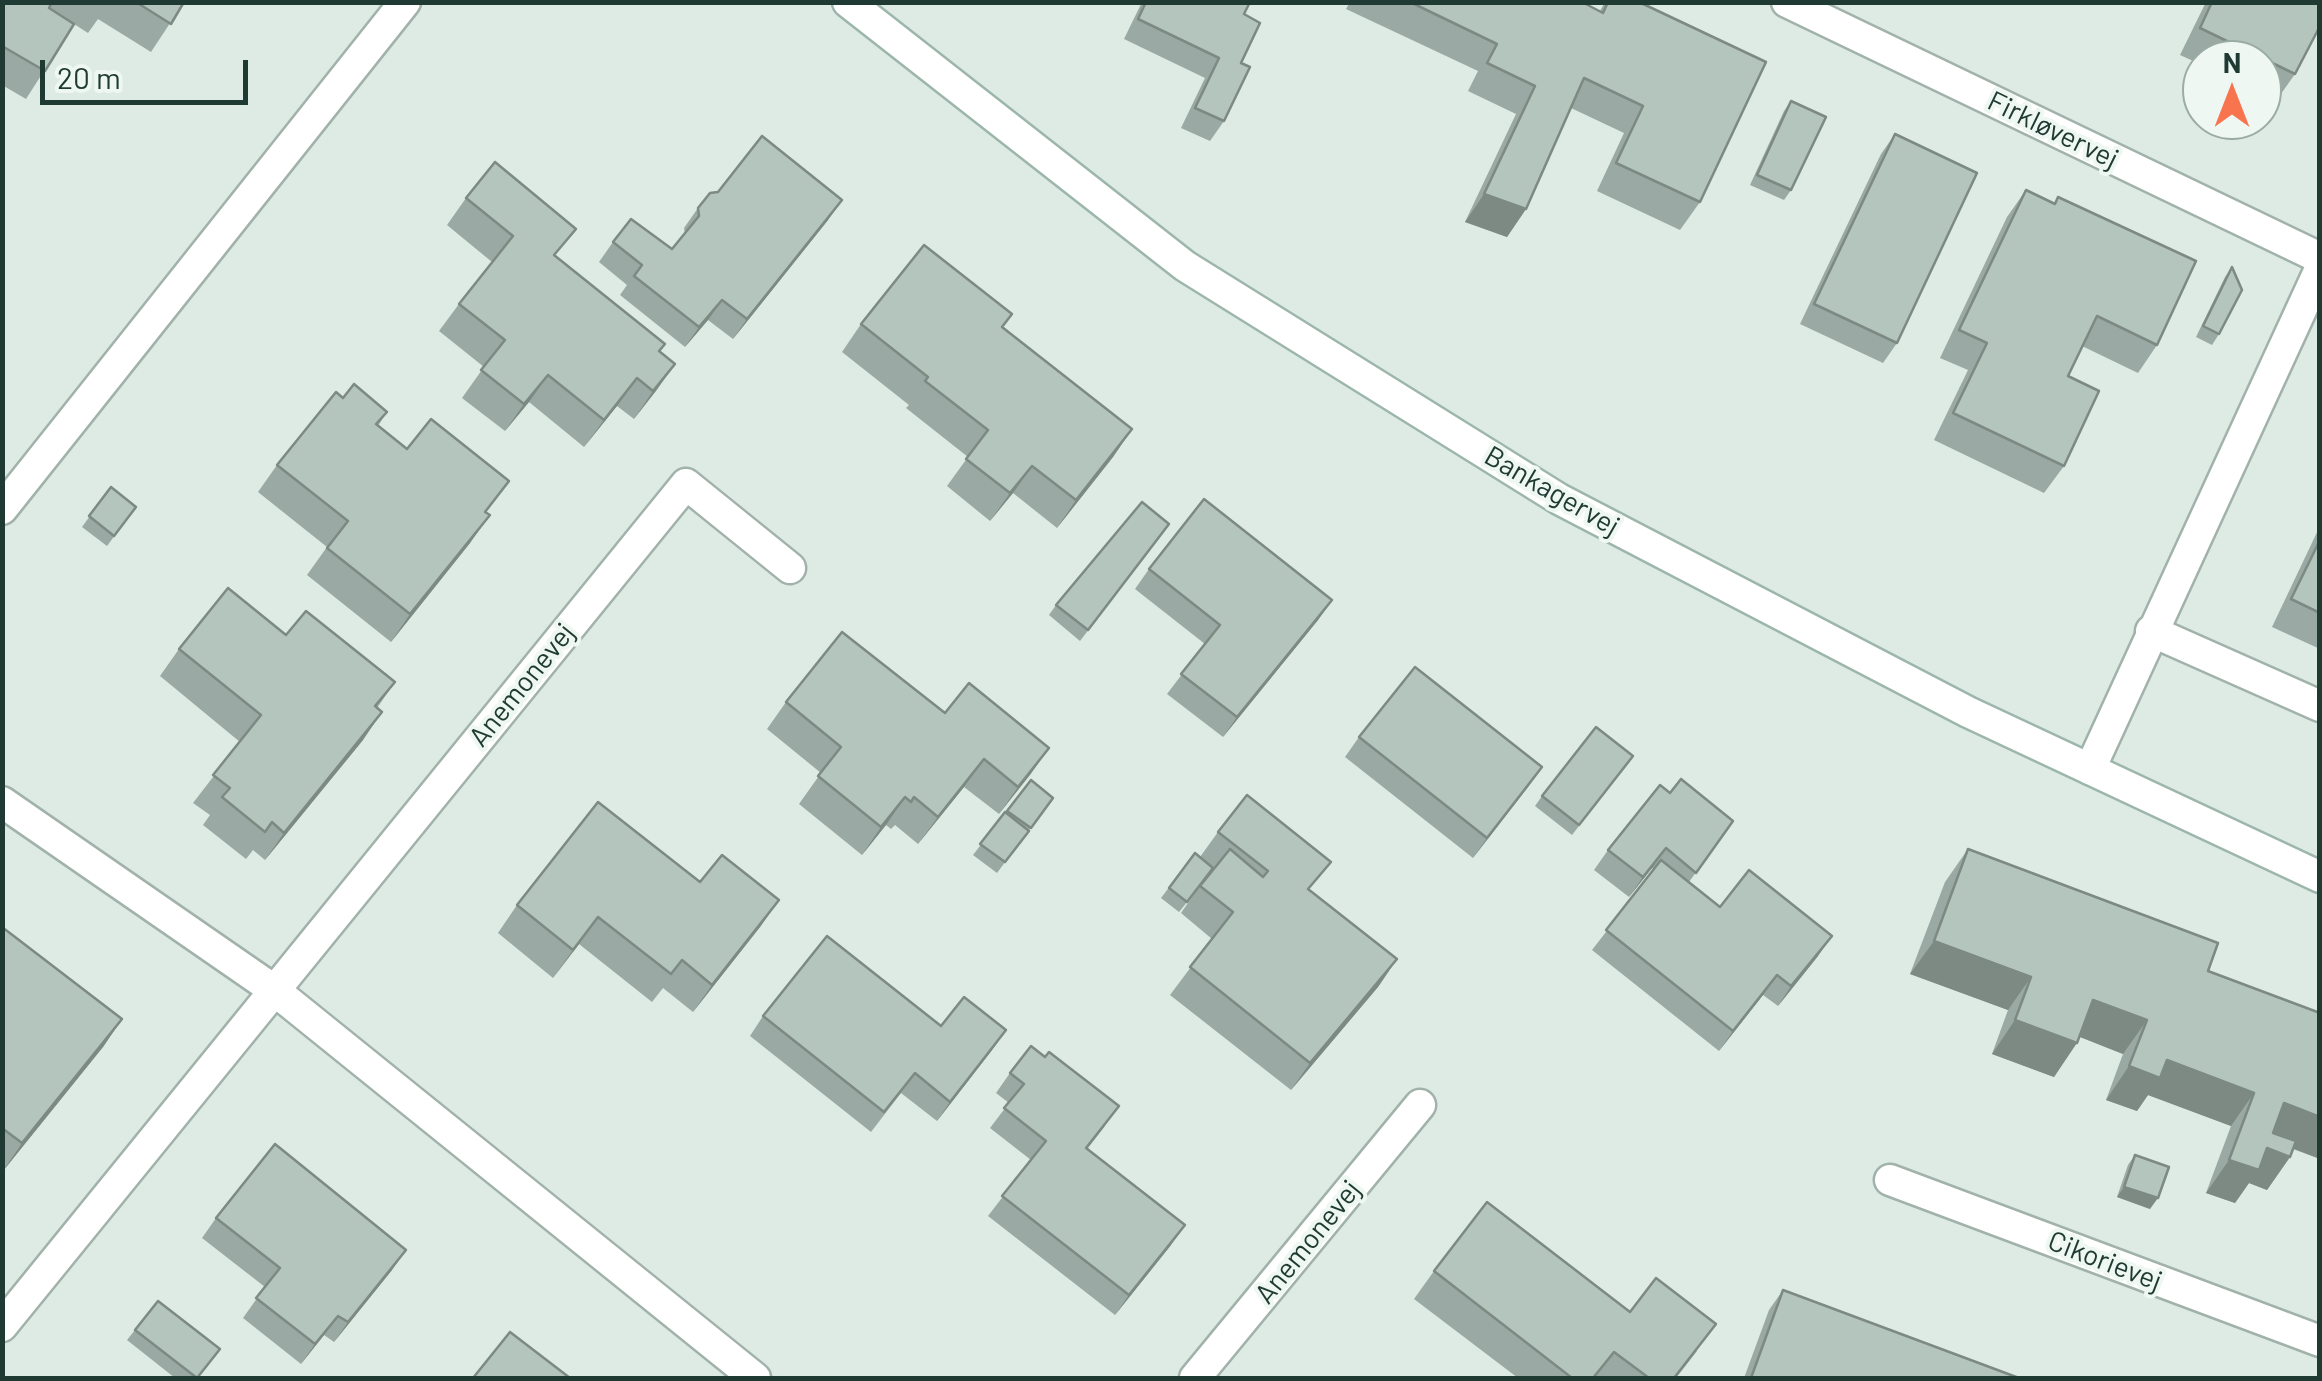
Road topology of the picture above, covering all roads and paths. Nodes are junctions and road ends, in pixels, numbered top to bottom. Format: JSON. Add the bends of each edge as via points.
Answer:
{"nodes":[{"id":1,"x":404,"y":2,"type":"edge"},
{"id":2,"x":848,"y":2,"type":"edge"},
{"id":3,"x":1787,"y":2,"type":"edge"},
{"id":4,"x":2320,"y":258,"type":"edge"},
{"id":5,"x":2320,"y":270,"type":"edge"},
{"id":6,"x":2,"y":510,"type":"edge"},
{"id":7,"x":790,"y":568,"type":"dead end"},
{"id":8,"x":2151,"y":632,"type":"junction"},
{"id":9,"x":2320,"y":706,"type":"edge"},
{"id":10,"x":2090,"y":770,"type":"junction"},
{"id":11,"x":2,"y":802,"type":"edge"},
{"id":12,"x":2320,"y":878,"type":"edge"},
{"id":13,"x":274,"y":990,"type":"junction"},
{"id":14,"x":1420,"y":1105,"type":"dead end"},
{"id":15,"x":1890,"y":1180,"type":"dead end"},
{"id":16,"x":2,"y":1326,"type":"edge"},
{"id":17,"x":2320,"y":1341,"type":"edge"},
{"id":18,"x":755,"y":1378,"type":"edge"},
{"id":19,"x":1195,"y":1378,"type":"edge"}],
"edges":[{"from":1,"to":6,"type":"street"},
{"from":2,"to":10,"type":"street","name":"Bankagervej","via":[[1184,266],[1542,489]]},
{"from":3,"to":4,"type":"street","name":"Firkløvervej"},
{"from":5,"to":8,"type":"street"},
{"from":7,"to":13,"type":"street","name":"Anemonevej","via":[[686,484]]},
{"from":8,"to":9,"type":"street"},
{"from":8,"to":10,"type":"street"},
{"from":10,"to":12,"type":"street","name":"Bankagervej"},
{"from":11,"to":13,"type":"street"},
{"from":13,"to":16,"type":"street","name":"Anemonevej"},
{"from":13,"to":18,"type":"street"},
{"from":14,"to":19,"type":"street","name":"Anemonevej"},
{"from":15,"to":17,"type":"street","name":"Cikorievej"}]}
